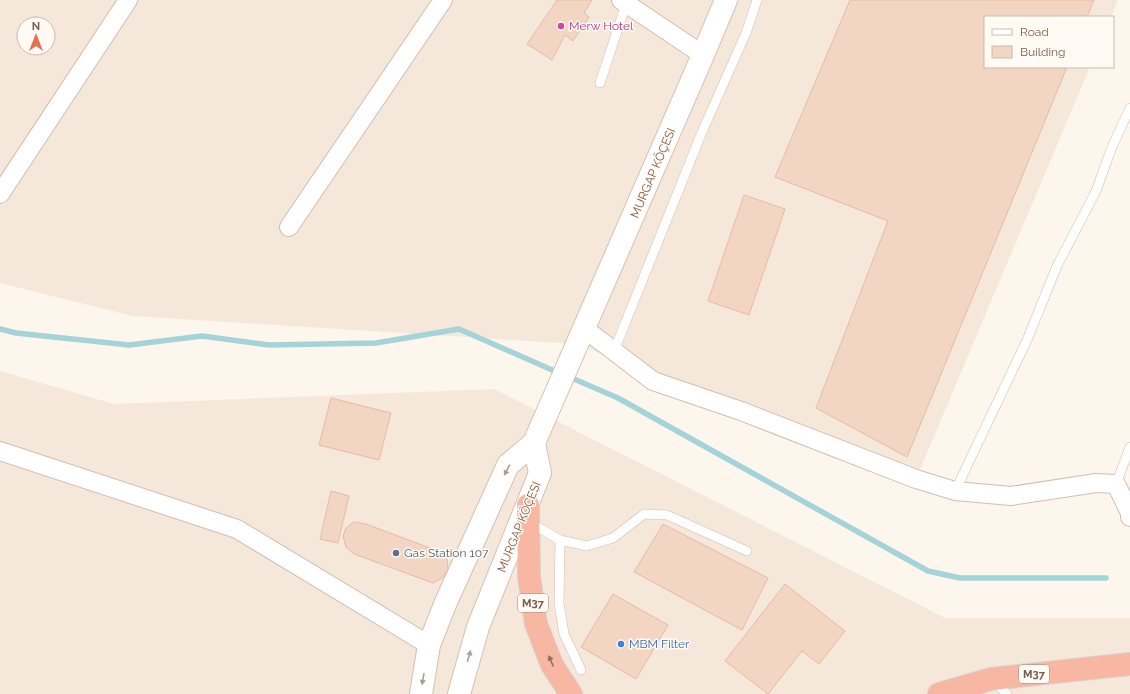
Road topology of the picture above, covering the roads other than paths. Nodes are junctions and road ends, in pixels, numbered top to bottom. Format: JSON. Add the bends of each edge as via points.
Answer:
{"nodes":[{"id":1,"x":128,"y":0,"type":"edge"},
{"id":2,"x":443,"y":0,"type":"edge"},
{"id":3,"x":726,"y":0,"type":"edge"},
{"id":4,"x":757,"y":0,"type":"edge"},
{"id":5,"x":625,"y":1,"type":"edge"},
{"id":6,"x":703,"y":55,"type":"junction"},
{"id":7,"x":600,"y":83,"type":"dead end"},
{"id":8,"x":1130,"y":108,"type":"edge"},
{"id":9,"x":0,"y":194,"type":"edge"},
{"id":10,"x":289,"y":227,"type":"dead end"},
{"id":11,"x":581,"y":336,"type":"junction"},
{"id":12,"x":614,"y":351,"type":"junction"},
{"id":13,"x":534,"y":443,"type":"junction"},
{"id":14,"x":1130,"y":447,"type":"edge"},
{"id":15,"x":0,"y":451,"type":"edge"},
{"id":16,"x":1116,"y":484,"type":"junction"},
{"id":17,"x":955,"y":491,"type":"junction"},
{"id":18,"x":526,"y":515,"type":"junction"},
{"id":19,"x":1130,"y":517,"type":"edge"},
{"id":20,"x":560,"y":540,"type":"junction"},
{"id":21,"x":747,"y":552,"type":"dead end"},
{"id":22,"x":429,"y":645,"type":"junction"},
{"id":23,"x":1130,"y":664,"type":"edge"},
{"id":24,"x":581,"y":670,"type":"dead end"},
{"id":25,"x":991,"y":678,"type":"junction"},
{"id":26,"x":421,"y":694,"type":"edge"},
{"id":27,"x":459,"y":694,"type":"edge"},
{"id":28,"x":571,"y":694,"type":"edge"},
{"id":29,"x":939,"y":694,"type":"edge"},
{"id":30,"x":1007,"y":694,"type":"edge"}],
"edges":[{"from":1,"to":9,"type":"street"},
{"from":2,"to":10,"type":"street"},
{"from":3,"to":6,"type":"main road","name":"MURGAP KÖÇESI"},
{"from":4,"to":12,"type":"lane","via":[[746,33],[702,132]]},
{"from":5,"to":6,"type":"street"},
{"from":5,"to":7,"type":"lane"},
{"from":6,"to":11,"type":"main road","name":"MURGAP KÖÇESI"},
{"from":8,"to":17,"type":"lane","via":[[1096,191],[1057,266],[1027,340]]},
{"from":11,"to":12,"type":"street"},
{"from":11,"to":13,"type":"main road","name":"MURGAP KÖÇESI"},
{"from":12,"to":17,"type":"street","via":[[653,381],[741,411],[916,479]]},
{"from":13,"to":18,"type":"main road","name":"MURGAP KÖÇESI","via":[[540,473]]},
{"from":13,"to":22,"type":"main road","one_way":true,"via":[[508,465]]},
{"from":14,"to":16,"type":"lane"},
{"from":15,"to":22,"type":"street","via":[[236,529]]},
{"from":16,"to":17,"type":"street","via":[[1096,483],[1011,496]]},
{"from":16,"to":19,"type":"street"},
{"from":18,"to":20,"type":"lane"},
{"from":27,"to":18,"type":"main road","name":"MURGAP KÖÇESI","one_way":true,"via":[[478,627]]},
{"from":28,"to":18,"type":"highway","number":"M37","one_way":true,"via":[[552,665],[536,624],[529,577]]},
{"from":20,"to":21,"type":"lane","via":[[587,546],[613,538],[644,514],[667,515]]},
{"from":20,"to":24,"type":"lane","via":[[558,603],[564,634]]},
{"from":22,"to":26,"type":"main road","one_way":true},
{"from":23,"to":25,"type":"highway","name":"M37","number":"M37"},
{"from":25,"to":29,"type":"highway","name":"M37","number":"M37"},
{"from":25,"to":30,"type":"lane"}]}
